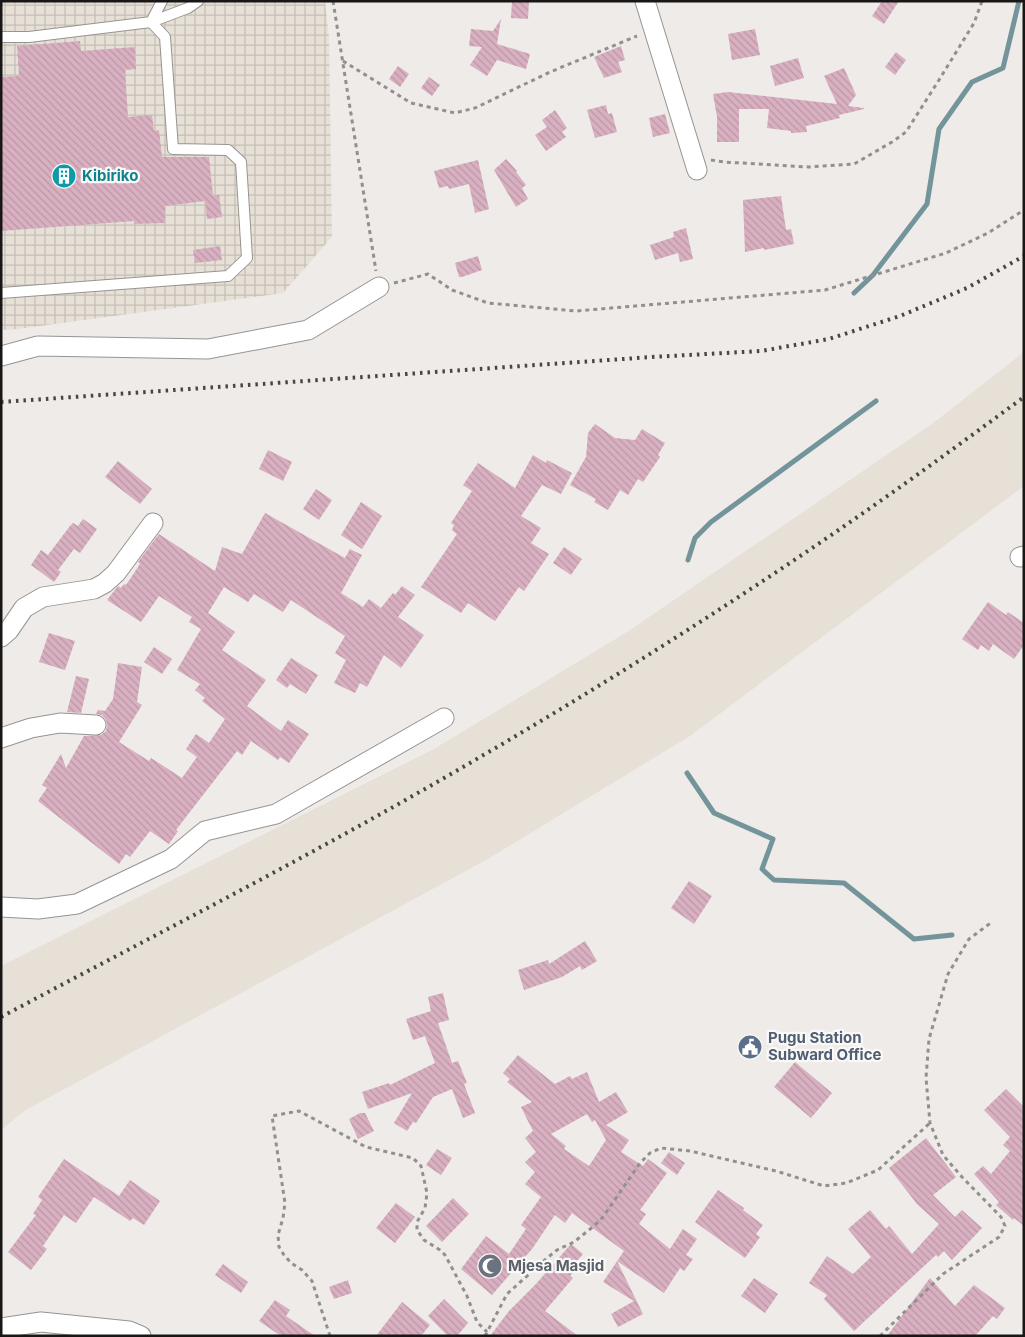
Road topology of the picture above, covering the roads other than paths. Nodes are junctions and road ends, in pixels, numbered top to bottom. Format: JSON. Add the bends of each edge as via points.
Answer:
{"nodes":[{"id":1,"x":162,"y":1,"type":"edge"},
{"id":2,"x":198,"y":1,"type":"edge"},
{"id":3,"x":645,"y":1,"type":"edge"},
{"id":4,"x":151,"y":22,"type":"junction"},
{"id":5,"x":1,"y":38,"type":"edge"},
{"id":6,"x":695,"y":164,"type":"road end"},
{"id":7,"x":378,"y":287,"type":"road end"},
{"id":8,"x":1,"y":293,"type":"edge"},
{"id":9,"x":1,"y":356,"type":"edge"},
{"id":10,"x":153,"y":523,"type":"dead end"},
{"id":11,"x":1,"y":637,"type":"edge"},
{"id":12,"x":444,"y":718,"type":"dead end"},
{"id":13,"x":96,"y":725,"type":"dead end"},
{"id":14,"x":1,"y":738,"type":"edge"},
{"id":15,"x":1,"y":907,"type":"edge"},
{"id":16,"x":1,"y":1328,"type":"edge"},
{"id":17,"x":141,"y":1336,"type":"edge"}],
"edges":[{"from":1,"to":4,"type":"lane"},
{"from":2,"to":4,"type":"lane"},
{"from":3,"to":6,"type":"street"},
{"from":4,"to":5,"type":"lane"},
{"from":4,"to":8,"type":"lane","via":[[165,37],[173,149],[228,150],[241,162],[247,258],[228,276]]},
{"from":7,"to":9,"type":"street","via":[[308,330],[208,349],[38,346]]},
{"from":10,"to":11,"type":"street","via":[[105,583],[94,589],[43,597],[24,608]]},
{"from":12,"to":15,"type":"street","via":[[276,814],[205,831],[171,859],[77,904],[38,909]]},
{"from":13,"to":14,"type":"street","via":[[60,723]]},
{"from":16,"to":17,"type":"street","via":[[41,1322],[129,1331]]}]}
